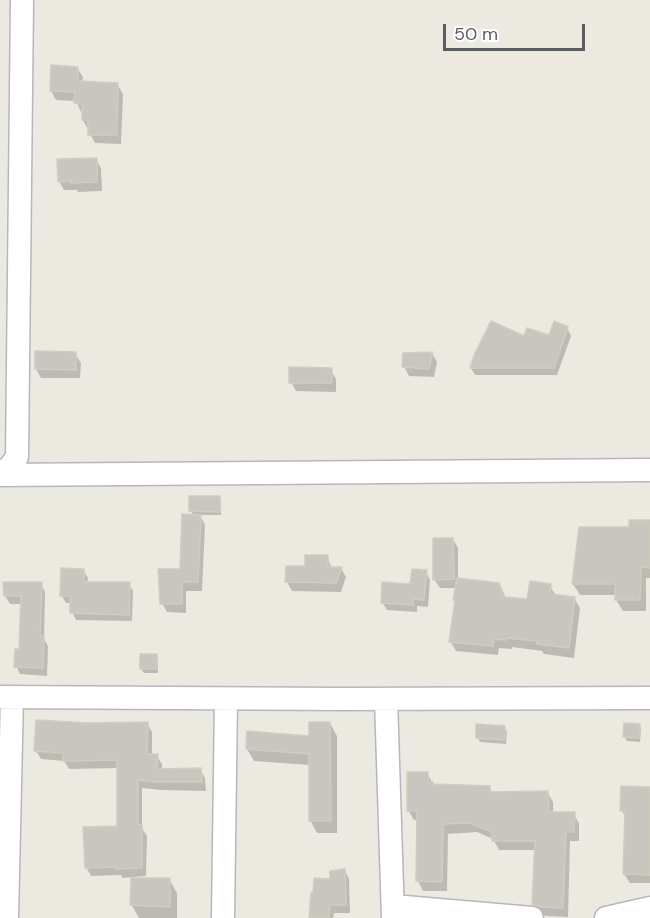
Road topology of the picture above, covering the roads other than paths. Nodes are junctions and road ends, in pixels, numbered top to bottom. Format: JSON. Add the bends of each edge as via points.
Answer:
{"nodes":[{"id":1,"x":22,"y":0,"type":"edge"},
{"id":2,"x":650,"y":470,"type":"edge"},
{"id":3,"x":0,"y":473,"type":"edge"},
{"id":4,"x":6,"y":697,"type":"edge"},
{"id":5,"x":650,"y":698,"type":"edge"},
{"id":6,"x":226,"y":699,"type":"junction"},
{"id":7,"x":386,"y":699,"type":"junction"},
{"id":8,"x":650,"y":908,"type":"edge"},
{"id":9,"x":393,"y":912,"type":"edge"},
{"id":10,"x":7,"y":918,"type":"edge"},
{"id":11,"x":223,"y":918,"type":"edge"},
{"id":12,"x":532,"y":918,"type":"edge"},
{"id":13,"x":606,"y":918,"type":"edge"}],
"edges":[{"from":1,"to":3,"type":"street","via":[[17,457]]},
{"from":2,"to":3,"type":"street"},
{"from":4,"to":6,"type":"street"},
{"from":4,"to":10,"type":"street"},
{"from":5,"to":7,"type":"street"},
{"from":6,"to":7,"type":"street"},
{"from":6,"to":11,"type":"street"},
{"from":7,"to":9,"type":"street"},
{"from":8,"to":13,"type":"street"},
{"from":9,"to":12,"type":"street"}]}
